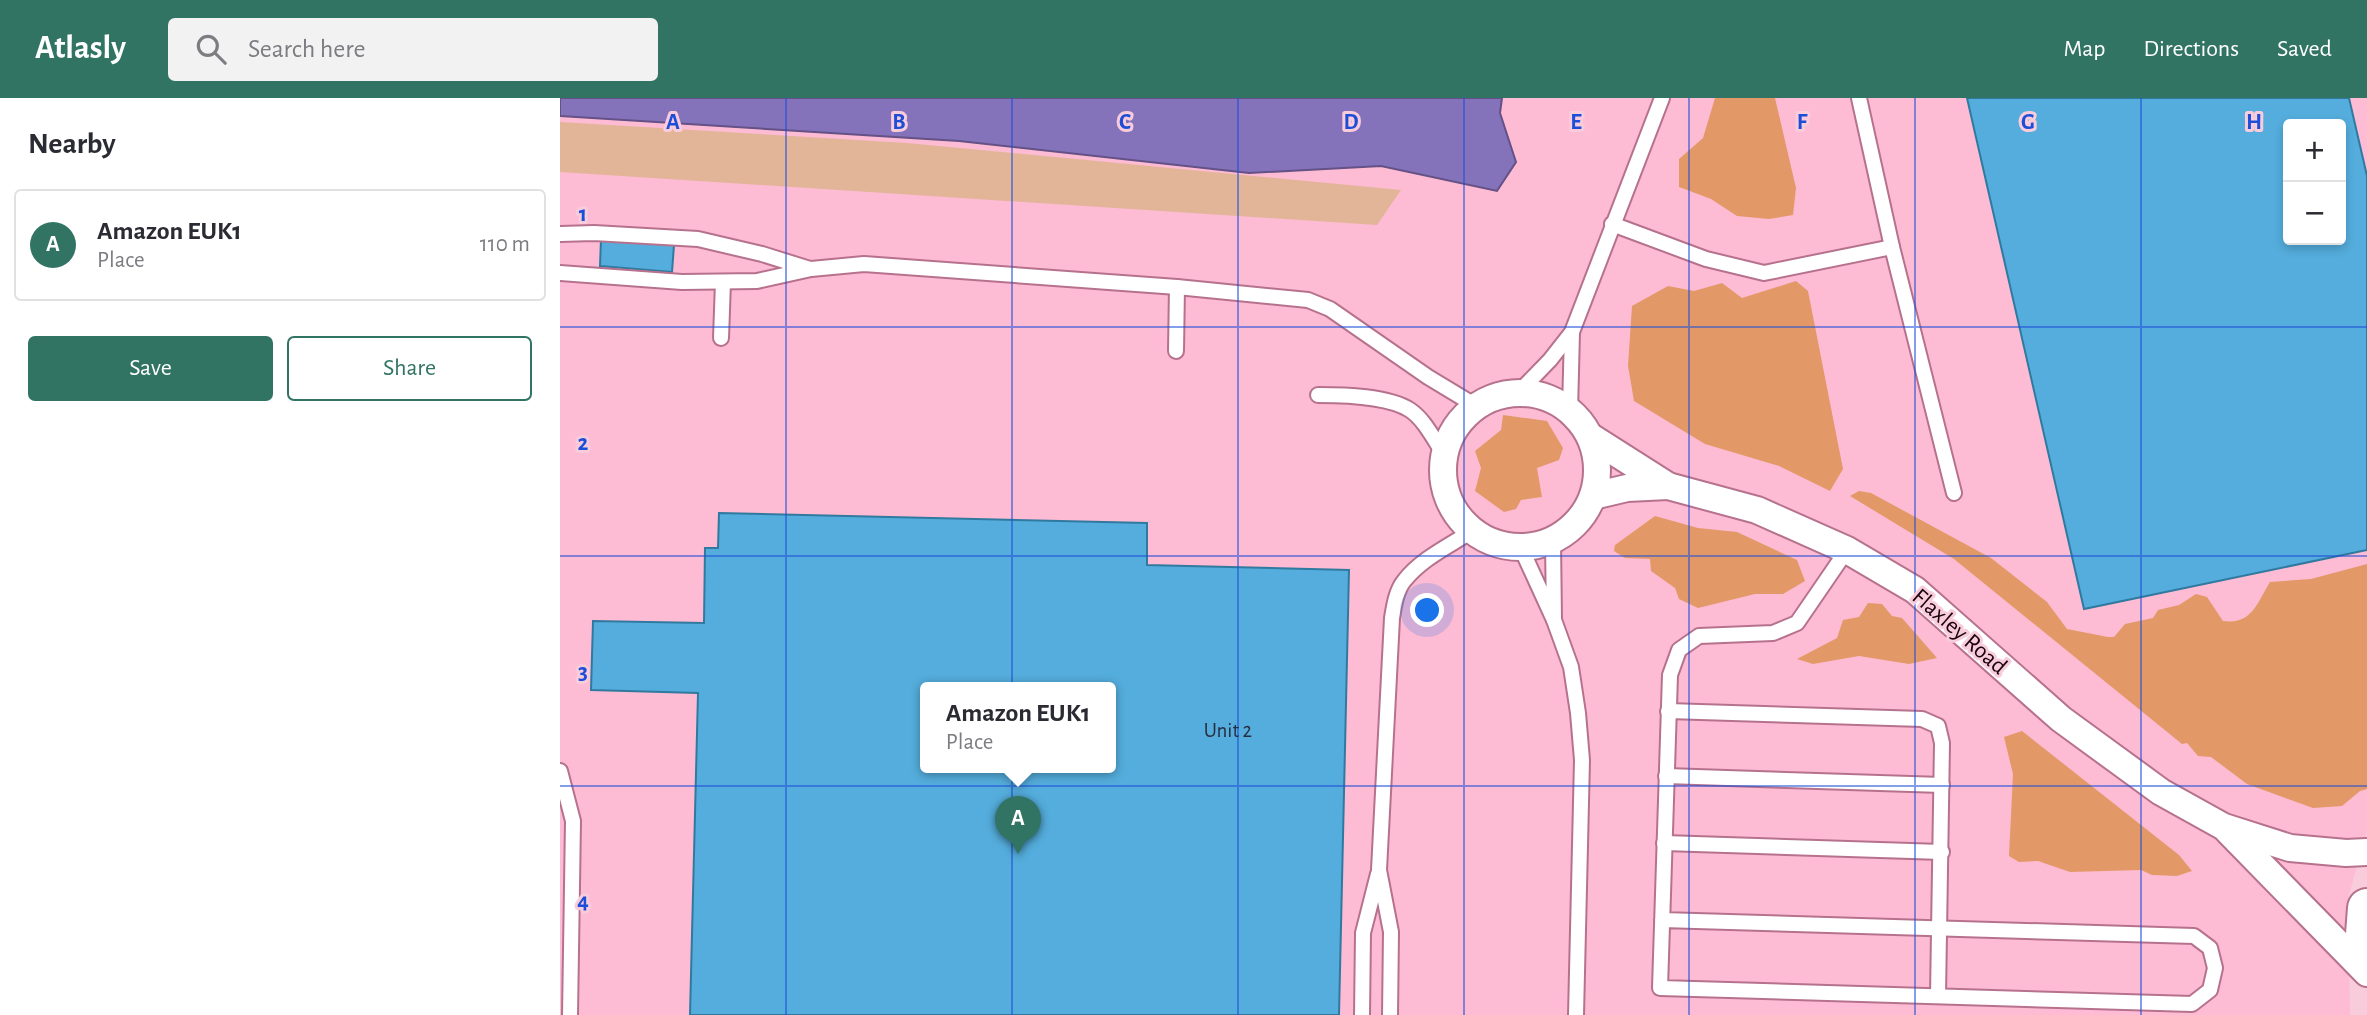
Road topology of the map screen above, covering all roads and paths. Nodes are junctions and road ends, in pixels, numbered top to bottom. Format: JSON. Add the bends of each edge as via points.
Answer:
{"nodes":[{"id":1,"x":1662,"y":98,"type":"edge"},
{"id":2,"x":1860,"y":98,"type":"edge"},
{"id":3,"x":1612,"y":224,"type":"junction"},
{"id":4,"x":560,"y":234,"type":"edge"},
{"id":5,"x":1892,"y":247,"type":"junction"},
{"id":6,"x":811,"y":269,"type":"junction"},
{"id":7,"x":560,"y":273,"type":"edge"},
{"id":8,"x":723,"y":282,"type":"junction"},
{"id":9,"x":1177,"y":287,"type":"junction"},
{"id":10,"x":1572,"y":332,"type":"junction"},
{"id":11,"x":721,"y":338,"type":"dead end"},
{"id":12,"x":1175,"y":351,"type":"dead end"},
{"id":13,"x":1518,"y":393,"type":"junction"},
{"id":14,"x":1318,"y":395,"type":"dead end"},
{"id":15,"x":1476,"y":406,"type":"junction"},
{"id":16,"x":1570,"y":411,"type":"junction"},
{"id":17,"x":1591,"y":437,"type":"junction"},
{"id":18,"x":1444,"y":454,"type":"junction"},
{"id":19,"x":1668,"y":486,"type":"junction"},
{"id":20,"x":1954,"y":494,"type":"dead end"},
{"id":21,"x":1593,"y":496,"type":"junction"},
{"id":22,"x":1472,"y":531,"type":"junction"},
{"id":23,"x":1553,"y":541,"type":"junction"},
{"id":24,"x":1521,"y":548,"type":"junction"},
{"id":25,"x":1847,"y":550,"type":"junction"},
{"id":26,"x":1554,"y":620,"type":"junction"},
{"id":27,"x":1668,"y":711,"type":"junction"},
{"id":28,"x":560,"y":771,"type":"edge"},
{"id":29,"x":1666,"y":776,"type":"junction"},
{"id":30,"x":1942,"y":785,"type":"junction"},
{"id":31,"x":2224,"y":827,"type":"junction"},
{"id":32,"x":1664,"y":843,"type":"junction"},
{"id":33,"x":1942,"y":852,"type":"junction"},
{"id":34,"x":2367,"y":852,"type":"edge"},
{"id":35,"x":1379,"y":870,"type":"junction"},
{"id":36,"x":2367,"y":908,"type":"edge"},
{"id":37,"x":1662,"y":920,"type":"junction"},
{"id":38,"x":1939,"y":929,"type":"junction"},
{"id":39,"x":2367,"y":956,"type":"edge"},
{"id":40,"x":2367,"y":974,"type":"edge"},
{"id":41,"x":1938,"y":996,"type":"junction"},
{"id":42,"x":570,"y":1015,"type":"edge"},
{"id":43,"x":1362,"y":1015,"type":"edge"},
{"id":44,"x":1390,"y":1015,"type":"edge"},
{"id":45,"x":1576,"y":1015,"type":"edge"}],
"edges":[{"from":1,"to":3,"type":"lane"},
{"from":2,"to":5,"type":"lane"},
{"from":3,"to":5,"type":"lane","via":[[1706,259],[1764,273]]},
{"from":3,"to":10,"type":"lane"},
{"from":4,"to":6,"type":"lane","via":[[698,239]]},
{"from":5,"to":20,"type":"lane"},
{"from":6,"to":8,"type":"lane","via":[[757,281]]},
{"from":6,"to":9,"type":"lane","via":[[864,264]]},
{"from":7,"to":8,"type":"lane"},
{"from":8,"to":11,"type":"lane"},
{"from":9,"to":12,"type":"lane"},
{"from":9,"to":15,"type":"lane","via":[[1308,300],[1330,309]]},
{"from":10,"to":13,"type":"lane"},
{"from":10,"to":16,"type":"lane"},
{"from":13,"to":15,"type":"street","via":[[1496,396]]},
{"from":13,"to":16,"type":"street","via":[[1555,401]]},
{"from":14,"to":18,"type":"lane","via":[[1380,400],[1410,410]]},
{"from":15,"to":18,"type":"street","via":[[1450,435]]},
{"from":16,"to":17,"type":"street"},
{"from":17,"to":19,"type":"street"},
{"from":17,"to":21,"type":"street","via":[[1598,477]]},
{"from":18,"to":22,"type":"street","via":[[1447,496]]},
{"from":19,"to":21,"type":"street"},
{"from":19,"to":25,"type":"street","name":"Flaxley Road","via":[[1757,510]]},
{"from":21,"to":23,"type":"street","via":[[1584,515]]},
{"from":22,"to":24,"type":"street","via":[[1504,546]]},
{"from":22,"to":35,"type":"lane","via":[[1431,557],[1404,582],[1397,596],[1392,618]]},
{"from":23,"to":24,"type":"street"},
{"from":23,"to":26,"type":"lane"},
{"from":24,"to":26,"type":"lane"},
{"from":25,"to":27,"type":"lane","via":[[1797,624],[1773,633],[1699,636],[1679,650],[1670,675]]},
{"from":25,"to":31,"type":"street","name":"Flaxley Road","via":[[1915,590],[2061,719],[2161,792]]},
{"from":26,"to":45,"type":"lane","via":[[1571,667],[1582,760]]},
{"from":27,"to":29,"type":"lane"},
{"from":27,"to":30,"type":"lane","via":[[1922,719],[1938,726]]},
{"from":28,"to":42,"type":"lane","via":[[573,821]]},
{"from":29,"to":30,"type":"lane"},
{"from":29,"to":32,"type":"lane"},
{"from":30,"to":33,"type":"lane"},
{"from":31,"to":34,"type":"street","name":"Flaxley Road","via":[[2290,848]]},
{"from":31,"to":40,"type":"street","name":"Flaxley Road"},
{"from":32,"to":33,"type":"lane"},
{"from":32,"to":37,"type":"lane"},
{"from":33,"to":38,"type":"lane"},
{"from":35,"to":43,"type":"lane","via":[[1363,933]]},
{"from":35,"to":44,"type":"lane","via":[[1391,932]]},
{"from":36,"to":39,"type":"main road"},
{"from":37,"to":38,"type":"lane"},
{"from":37,"to":41,"type":"lane","via":[[1660,988]]},
{"from":38,"to":41,"type":"lane"},
{"from":38,"to":41,"type":"lane","via":[[2194,936],[2210,948],[2215,968],[2210,990],[2192,1004]]}]}
